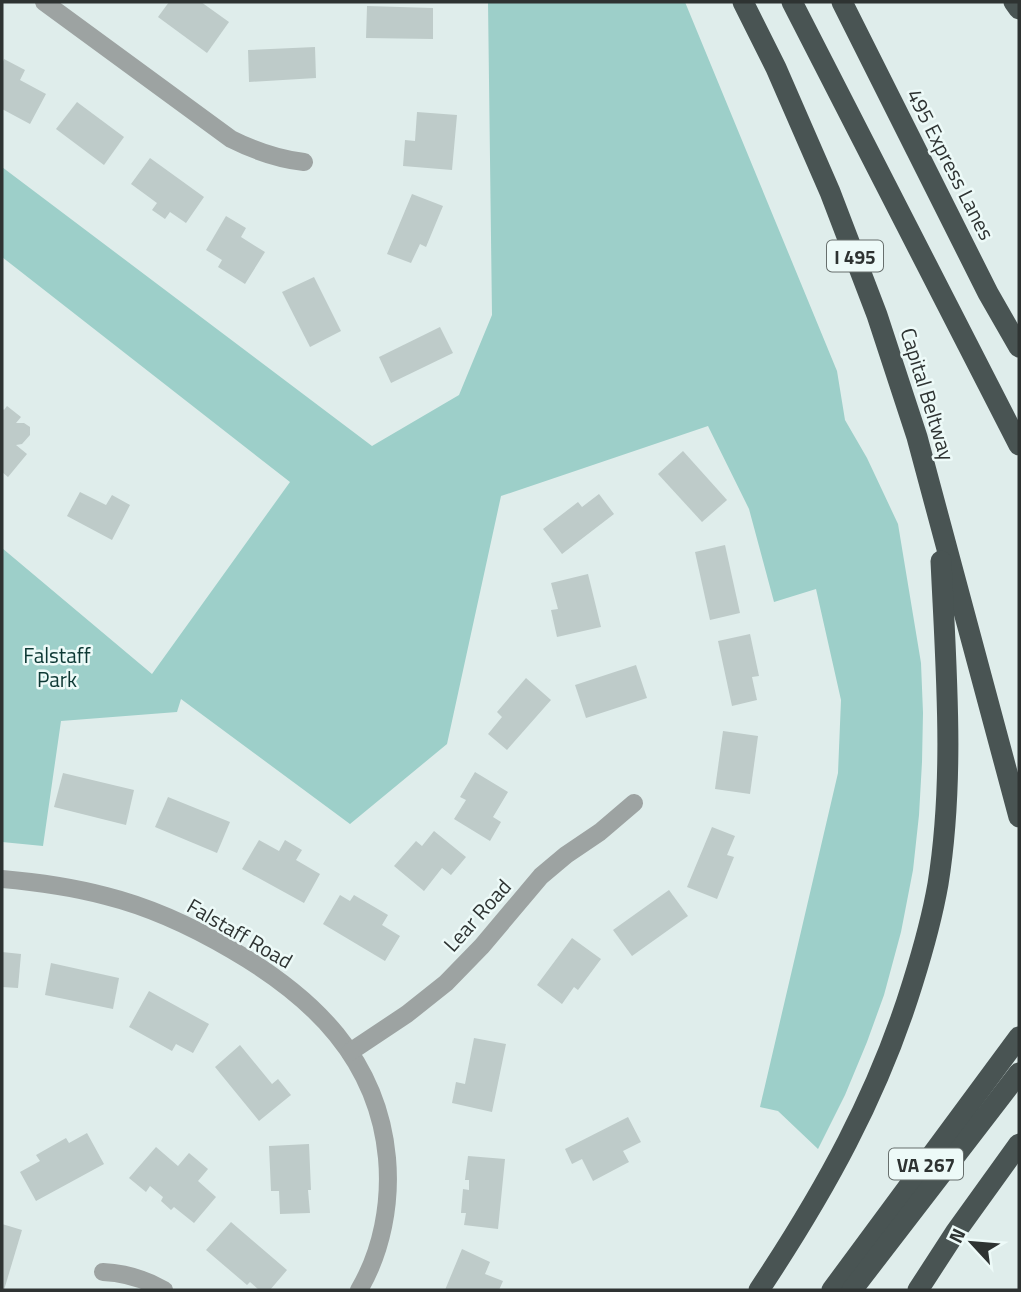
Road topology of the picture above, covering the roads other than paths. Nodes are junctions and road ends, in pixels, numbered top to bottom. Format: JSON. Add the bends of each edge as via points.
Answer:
{"nodes":[{"id":1,"x":44,"y":2,"type":"edge"},
{"id":2,"x":743,"y":2,"type":"edge"},
{"id":3,"x":792,"y":2,"type":"edge"},
{"id":4,"x":842,"y":2,"type":"edge"},
{"id":5,"x":1014,"y":2,"type":"edge"},
{"id":6,"x":1019,"y":9,"type":"edge"},
{"id":7,"x":304,"y":162,"type":"dead end"},
{"id":8,"x":1019,"y":348,"type":"edge"},
{"id":9,"x":1019,"y":445,"type":"edge"},
{"id":10,"x":940,"y":520,"type":"junction"},
{"id":11,"x":634,"y":803,"type":"dead end"},
{"id":12,"x":1019,"y":817,"type":"edge"},
{"id":13,"x":2,"y":879,"type":"edge"},
{"id":14,"x":1019,"y":1037,"type":"edge"},
{"id":15,"x":349,"y":1052,"type":"junction"},
{"id":16,"x":1019,"y":1073,"type":"edge"},
{"id":17,"x":1019,"y":1144,"type":"edge"},
{"id":18,"x":103,"y":1272,"type":"dead end"},
{"id":19,"x":164,"y":1290,"type":"edge"},
{"id":20,"x":359,"y":1290,"type":"edge"},
{"id":21,"x":759,"y":1290,"type":"edge"},
{"id":22,"x":832,"y":1290,"type":"edge"},
{"id":23,"x":852,"y":1290,"type":"edge"},
{"id":24,"x":918,"y":1290,"type":"edge"}],
"edges":[{"from":1,"to":7,"type":"street","via":[[231,139],[259,153]]},
{"from":2,"to":10,"type":"highway","name":"Capital Beltway","number":"I 495","via":[[830,192],[877,315]]},
{"from":3,"to":9,"type":"highway"},
{"from":4,"to":8,"type":"highway","name":"495 Express Lanes"},
{"from":5,"to":6,"type":"highway"},
{"from":10,"to":12,"type":"highway","name":"Capital Beltway","number":"I 495"},
{"from":10,"to":21,"type":"highway","via":[[948,759],[938,885],[923,950],[899,1027],[867,1103],[829,1177]]},
{"from":11,"to":15,"type":"street","name":"Lear Road","via":[[541,876],[446,983]]},
{"from":13,"to":15,"type":"street","name":"Falstaff Road","via":[[108,896],[210,937],[297,993]]},
{"from":14,"to":22,"type":"highway","number":"VA 267"},
{"from":15,"to":20,"type":"street","name":"Falstaff Road","via":[[377,1106],[388,1178],[378,1248]]},
{"from":16,"to":23,"type":"highway"},
{"from":17,"to":24,"type":"highway"},
{"from":18,"to":19,"type":"street","via":[[141,1278]]}]}
